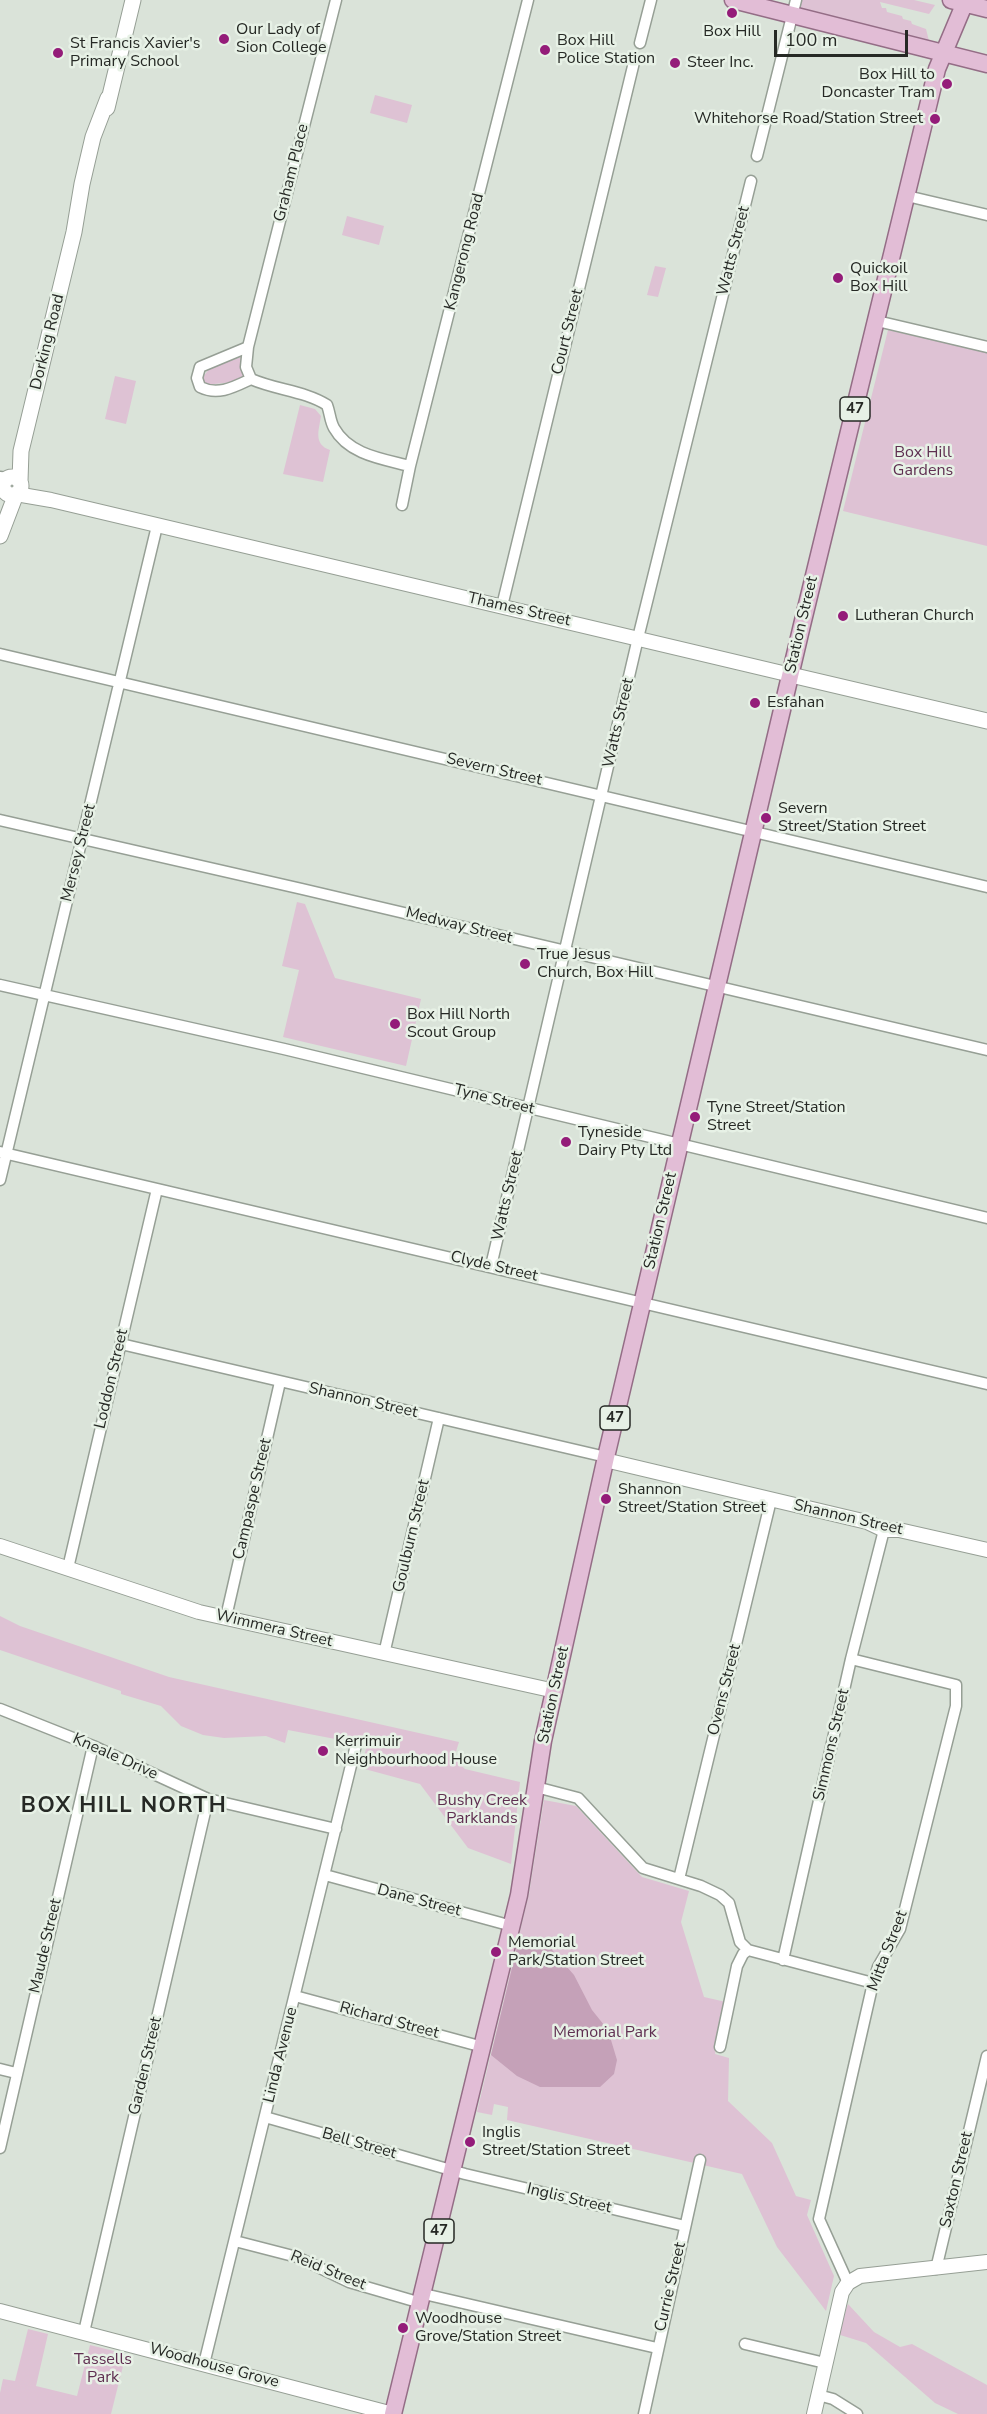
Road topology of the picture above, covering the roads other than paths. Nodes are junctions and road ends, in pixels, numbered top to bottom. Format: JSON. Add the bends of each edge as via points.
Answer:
{"nodes":[{"id":1,"x":133,"y":0,"type":"edge"},
{"id":2,"x":336,"y":0,"type":"edge"},
{"id":3,"x":528,"y":0,"type":"edge"},
{"id":4,"x":651,"y":0,"type":"edge"},
{"id":5,"x":733,"y":0,"type":"edge"},
{"id":6,"x":961,"y":1,"type":"edge"},
{"id":7,"x":794,"y":7,"type":"edge"},
{"id":8,"x":987,"y":9,"type":"edge"},
{"id":9,"x":640,"y":43,"type":"dead end"},
{"id":10,"x":944,"y":54,"type":"junction"},
{"id":11,"x":635,"y":58,"type":"dead end"},
{"id":12,"x":987,"y":64,"type":"edge"},
{"id":13,"x":757,"y":156,"type":"dead end"},
{"id":14,"x":751,"y":181,"type":"dead end"},
{"id":15,"x":907,"y":196,"type":"junction"},
{"id":16,"x":987,"y":215,"type":"edge"},
{"id":17,"x":877,"y":321,"type":"junction"},
{"id":18,"x":249,"y":347,"type":"junction"},
{"id":19,"x":987,"y":347,"type":"edge"},
{"id":20,"x":251,"y":379,"type":"junction"},
{"id":21,"x":410,"y":466,"type":"junction"},
{"id":22,"x":9,"y":485,"type":"edge"},
{"id":23,"x":402,"y":505,"type":"dead end"},
{"id":24,"x":157,"y":526,"type":"junction"},
{"id":25,"x":1,"y":530,"type":"edge"},
{"id":26,"x":502,"y":606,"type":"junction"},
{"id":27,"x":638,"y":638,"type":"junction"},
{"id":28,"x":0,"y":654,"type":"edge"},
{"id":29,"x":791,"y":675,"type":"junction"},
{"id":30,"x":120,"y":683,"type":"junction"},
{"id":31,"x":987,"y":721,"type":"edge"},
{"id":32,"x":602,"y":795,"type":"junction"},
{"id":33,"x":0,"y":820,"type":"edge"},
{"id":34,"x":754,"y":831,"type":"junction"},
{"id":35,"x":82,"y":839,"type":"junction"},
{"id":36,"x":987,"y":887,"type":"edge"},
{"id":37,"x":565,"y":952,"type":"junction"},
{"id":38,"x":0,"y":986,"type":"edge"},
{"id":39,"x":716,"y":988,"type":"junction"},
{"id":40,"x":44,"y":995,"type":"junction"},
{"id":41,"x":987,"y":1050,"type":"edge"},
{"id":42,"x":528,"y":1109,"type":"junction"},
{"id":43,"x":679,"y":1146,"type":"junction"},
{"id":44,"x":3,"y":1153,"type":"edge"},
{"id":45,"x":0,"y":1180,"type":"edge"},
{"id":46,"x":157,"y":1189,"type":"junction"},
{"id":47,"x":987,"y":1218,"type":"edge"},
{"id":48,"x":491,"y":1266,"type":"junction"},
{"id":49,"x":643,"y":1302,"type":"junction"},
{"id":50,"x":121,"y":1344,"type":"junction"},
{"id":51,"x":280,"y":1382,"type":"junction"},
{"id":52,"x":987,"y":1384,"type":"edge"},
{"id":53,"x":439,"y":1418,"type":"junction"},
{"id":54,"x":605,"y":1458,"type":"junction"},
{"id":55,"x":771,"y":1500,"type":"junction"},
{"id":56,"x":884,"y":1530,"type":"junction"},
{"id":57,"x":0,"y":1546,"type":"edge"},
{"id":58,"x":987,"y":1550,"type":"edge"},
{"id":59,"x":68,"y":1568,"type":"junction"},
{"id":60,"x":226,"y":1617,"type":"junction"},
{"id":61,"x":384,"y":1654,"type":"junction"},
{"id":62,"x":851,"y":1659,"type":"junction"},
{"id":63,"x":555,"y":1691,"type":"junction"},
{"id":64,"x":0,"y":1709,"type":"edge"},
{"id":65,"x":356,"y":1745,"type":"dead end"},
{"id":66,"x":93,"y":1746,"type":"junction"},
{"id":67,"x":536,"y":1787,"type":"junction"},
{"id":68,"x":208,"y":1799,"type":"junction"},
{"id":69,"x":336,"y":1829,"type":"junction"},
{"id":70,"x":325,"y":1875,"type":"junction"},
{"id":71,"x":679,"y":1879,"type":"junction"},
{"id":72,"x":512,"y":1926,"type":"junction"},
{"id":73,"x":748,"y":1950,"type":"junction"},
{"id":74,"x":783,"y":1960,"type":"junction"},
{"id":75,"x":873,"y":1983,"type":"junction"},
{"id":76,"x":295,"y":1996,"type":"junction"},
{"id":77,"x":483,"y":2047,"type":"junction"},
{"id":78,"x":720,"y":2047,"type":"dead end"},
{"id":79,"x":987,"y":2056,"type":"edge"},
{"id":80,"x":0,"y":2069,"type":"edge"},
{"id":81,"x":16,"y":2073,"type":"junction"},
{"id":82,"x":265,"y":2117,"type":"junction"},
{"id":83,"x":0,"y":2148,"type":"edge"},
{"id":84,"x":700,"y":2160,"type":"dead end"},
{"id":85,"x":453,"y":2171,"type":"junction"},
{"id":86,"x":685,"y":2226,"type":"junction"},
{"id":87,"x":235,"y":2241,"type":"junction"},
{"id":88,"x":987,"y":2262,"type":"edge"},
{"id":89,"x":936,"y":2269,"type":"junction"},
{"id":90,"x":848,"y":2283,"type":"junction"},
{"id":91,"x":422,"y":2298,"type":"junction"},
{"id":92,"x":0,"y":2311,"type":"edge"},
{"id":93,"x":84,"y":2332,"type":"junction"},
{"id":94,"x":745,"y":2344,"type":"dead end"},
{"id":95,"x":657,"y":2348,"type":"junction"},
{"id":96,"x":825,"y":2363,"type":"junction"},
{"id":97,"x":204,"y":2364,"type":"junction"},
{"id":98,"x":818,"y":2395,"type":"junction"},
{"id":99,"x":393,"y":2414,"type":"edge"},
{"id":100,"x":644,"y":2414,"type":"edge"},
{"id":101,"x":814,"y":2414,"type":"edge"},
{"id":102,"x":857,"y":2414,"type":"edge"}],
"edges":[{"from":1,"to":22,"type":"main road","name":"Dorking Road","via":[[108,98],[93,137],[90,173],[21,451]]},
{"from":2,"to":18,"type":"street","name":"Graham Place"},
{"from":3,"to":21,"type":"street","name":"Kangerong Road"},
{"from":4,"to":9,"type":"street"},
{"from":5,"to":7,"type":"main road"},
{"from":6,"to":8,"type":"main road"},
{"from":6,"to":10,"type":"main road","name":"Station Street","number":"47"},
{"from":7,"to":10,"type":"main road"},
{"from":7,"to":13,"type":"street"},
{"from":10,"to":12,"type":"main road"},
{"from":10,"to":15,"type":"main road","name":"Station Street","number":"47"},
{"from":11,"to":26,"type":"street","name":"Court Street"},
{"from":14,"to":27,"type":"street","name":"Watts Street"},
{"from":15,"to":16,"type":"street"},
{"from":15,"to":17,"type":"main road","name":"Station Street","number":"47"},
{"from":17,"to":19,"type":"street"},
{"from":17,"to":29,"type":"main road","name":"Station Street","number":"47"},
{"from":18,"to":20,"type":"street","name":"Graham Place","via":[[246,367]]},
{"from":18,"to":20,"type":"street","via":[[200,367],[198,378],[200,387],[210,392],[230,389]]},
{"from":20,"to":21,"type":"street","via":[[270,388],[317,399],[327,405],[335,431],[348,444],[367,456]]},
{"from":21,"to":23,"type":"street","name":"Kangerong Road"},
{"from":22,"to":24,"type":"street","name":"Thames Street","via":[[51,500]]},
{"from":22,"to":25,"type":"main road","name":"Dorking Road"},
{"from":24,"to":26,"type":"street","name":"Thames Street"},
{"from":24,"to":30,"type":"street","name":"Mersey Street"},
{"from":26,"to":27,"type":"street","name":"Thames Street"},
{"from":27,"to":29,"type":"street","name":"Thames Street"},
{"from":27,"to":32,"type":"street","name":"Watts Street"},
{"from":28,"to":30,"type":"street","name":"Severn Street"},
{"from":29,"to":31,"type":"main road","name":"Thames Street"},
{"from":29,"to":34,"type":"main road","name":"Station Street","number":"47"},
{"from":30,"to":32,"type":"street","name":"Severn Street"},
{"from":30,"to":35,"type":"street","name":"Mersey Street"},
{"from":32,"to":34,"type":"street","name":"Severn Street"},
{"from":32,"to":37,"type":"street","name":"Watts Street"},
{"from":33,"to":35,"type":"street","name":"Medway Street"},
{"from":34,"to":36,"type":"street","name":"Severn Street"},
{"from":34,"to":39,"type":"main road","name":"Station Street","number":"47"},
{"from":35,"to":37,"type":"street","name":"Medway Street"},
{"from":35,"to":40,"type":"street","name":"Mersey Street"},
{"from":37,"to":39,"type":"street","name":"Medway Street"},
{"from":37,"to":42,"type":"street","name":"Watts Street"},
{"from":38,"to":40,"type":"street","name":"Tyne Street"},
{"from":39,"to":41,"type":"street","name":"Medway Street"},
{"from":39,"to":43,"type":"main road","name":"Station Street","number":"47"},
{"from":40,"to":42,"type":"street","name":"Tyne Street"},
{"from":40,"to":44,"type":"street","name":"Mersey Street"},
{"from":42,"to":43,"type":"street","name":"Tyne Street"},
{"from":42,"to":48,"type":"street","name":"Watts Street"},
{"from":43,"to":47,"type":"street","name":"Tyne Street"},
{"from":43,"to":49,"type":"main road","name":"Station Street","number":"47"},
{"from":44,"to":45,"type":"street","name":"Mersey Street"},
{"from":44,"to":46,"type":"street","name":"Clyde Street"},
{"from":46,"to":48,"type":"street","name":"Clyde Street"},
{"from":46,"to":50,"type":"street","name":"Loddon Street"},
{"from":48,"to":49,"type":"street","name":"Clyde Street"},
{"from":49,"to":52,"type":"street","name":"Clyde Street"},
{"from":49,"to":54,"type":"main road","name":"Station Street","number":"47"},
{"from":50,"to":51,"type":"street","name":"Shannon Street"},
{"from":50,"to":59,"type":"street","name":"Loddon Street"},
{"from":51,"to":53,"type":"street","name":"Shannon Street"},
{"from":51,"to":60,"type":"street","name":"Campaspe Street"},
{"from":53,"to":54,"type":"street","name":"Shannon Street"},
{"from":53,"to":61,"type":"street","name":"Goulburn Street"},
{"from":54,"to":55,"type":"street","name":"Shannon Street"},
{"from":54,"to":63,"type":"main road","name":"Station Street","number":"47"},
{"from":55,"to":56,"type":"street","name":"Shannon Street","via":[[867,1522]]},
{"from":55,"to":71,"type":"street","name":"Ovens Street"},
{"from":56,"to":58,"type":"street","name":"Shannon Street"},
{"from":56,"to":62,"type":"street","name":"Simmons Street"},
{"from":57,"to":59,"type":"street","name":"Wimmera Street"},
{"from":59,"to":60,"type":"street","name":"Wimmera Street","via":[[199,1612]]},
{"from":60,"to":61,"type":"street","name":"Wimmera Street"},
{"from":61,"to":63,"type":"street","name":"Wimmera Street"},
{"from":62,"to":74,"type":"street","name":"Simmons Street"},
{"from":62,"to":75,"type":"street","name":"Mitta Street","via":[[956,1685],[956,1706],[900,1929],[878,1966]]},
{"from":63,"to":67,"type":"main road","name":"Station Street","number":"47"},
{"from":64,"to":66,"type":"street","name":"Kneale Drive"},
{"from":65,"to":69,"type":"street","name":"Linda Avenue"},
{"from":66,"to":68,"type":"street","name":"Kneale Drive"},
{"from":66,"to":81,"type":"street","name":"Maude Street"},
{"from":67,"to":71,"type":"street","via":[[578,1798],[643,1868]]},
{"from":67,"to":72,"type":"main road","name":"Station Street","number":"47"},
{"from":68,"to":69,"type":"street","name":"Kneale Drive"},
{"from":68,"to":93,"type":"street","name":"Garden Street"},
{"from":69,"to":70,"type":"street","name":"Linda Avenue"},
{"from":70,"to":72,"type":"street","name":"Dane Street"},
{"from":70,"to":76,"type":"street","name":"Linda Avenue"},
{"from":71,"to":73,"type":"street","via":[[720,1895],[729,1903],[740,1941]]},
{"from":72,"to":77,"type":"main road","name":"Station Street","number":"47"},
{"from":73,"to":74,"type":"street"},
{"from":73,"to":78,"type":"street","via":[[738,1966]]},
{"from":74,"to":75,"type":"street"},
{"from":75,"to":90,"type":"street","name":"Mitta Street","via":[[819,2219]]},
{"from":76,"to":77,"type":"street","name":"Richard Street"},
{"from":76,"to":82,"type":"street","name":"Linda Avenue"},
{"from":77,"to":85,"type":"main road","name":"Station Street","number":"47"},
{"from":79,"to":89,"type":"street","name":"Saxton Street"},
{"from":80,"to":81,"type":"street"},
{"from":81,"to":83,"type":"street","name":"Maude Street"},
{"from":82,"to":85,"type":"street","name":"Bell Street"},
{"from":82,"to":87,"type":"street","name":"Linda Avenue"},
{"from":84,"to":86,"type":"street","name":"Currie Street"},
{"from":85,"to":86,"type":"street","name":"Inglis Street"},
{"from":85,"to":91,"type":"main road","name":"Station Street","number":"47"},
{"from":86,"to":95,"type":"street","name":"Currie Street"},
{"from":87,"to":91,"type":"street","name":"Reid Street","via":[[297,2257],[349,2282]]},
{"from":87,"to":97,"type":"street","name":"Linda Avenue"},
{"from":88,"to":89,"type":"street"},
{"from":89,"to":90,"type":"street","via":[[860,2276]]},
{"from":90,"to":96,"type":"street","via":[[842,2292]]},
{"from":91,"to":95,"type":"street","name":"Reid Street"},
{"from":91,"to":99,"type":"main road","name":"Station Street","number":"47"},
{"from":92,"to":93,"type":"street","name":"Woodhouse Grove"},
{"from":93,"to":97,"type":"street","name":"Woodhouse Grove"},
{"from":94,"to":96,"type":"street"},
{"from":95,"to":100,"type":"street","name":"Currie Street"},
{"from":96,"to":98,"type":"street"},
{"from":97,"to":99,"type":"street","name":"Woodhouse Grove"},
{"from":98,"to":101,"type":"street"},
{"from":98,"to":102,"type":"street","via":[[833,2398]]}]}
